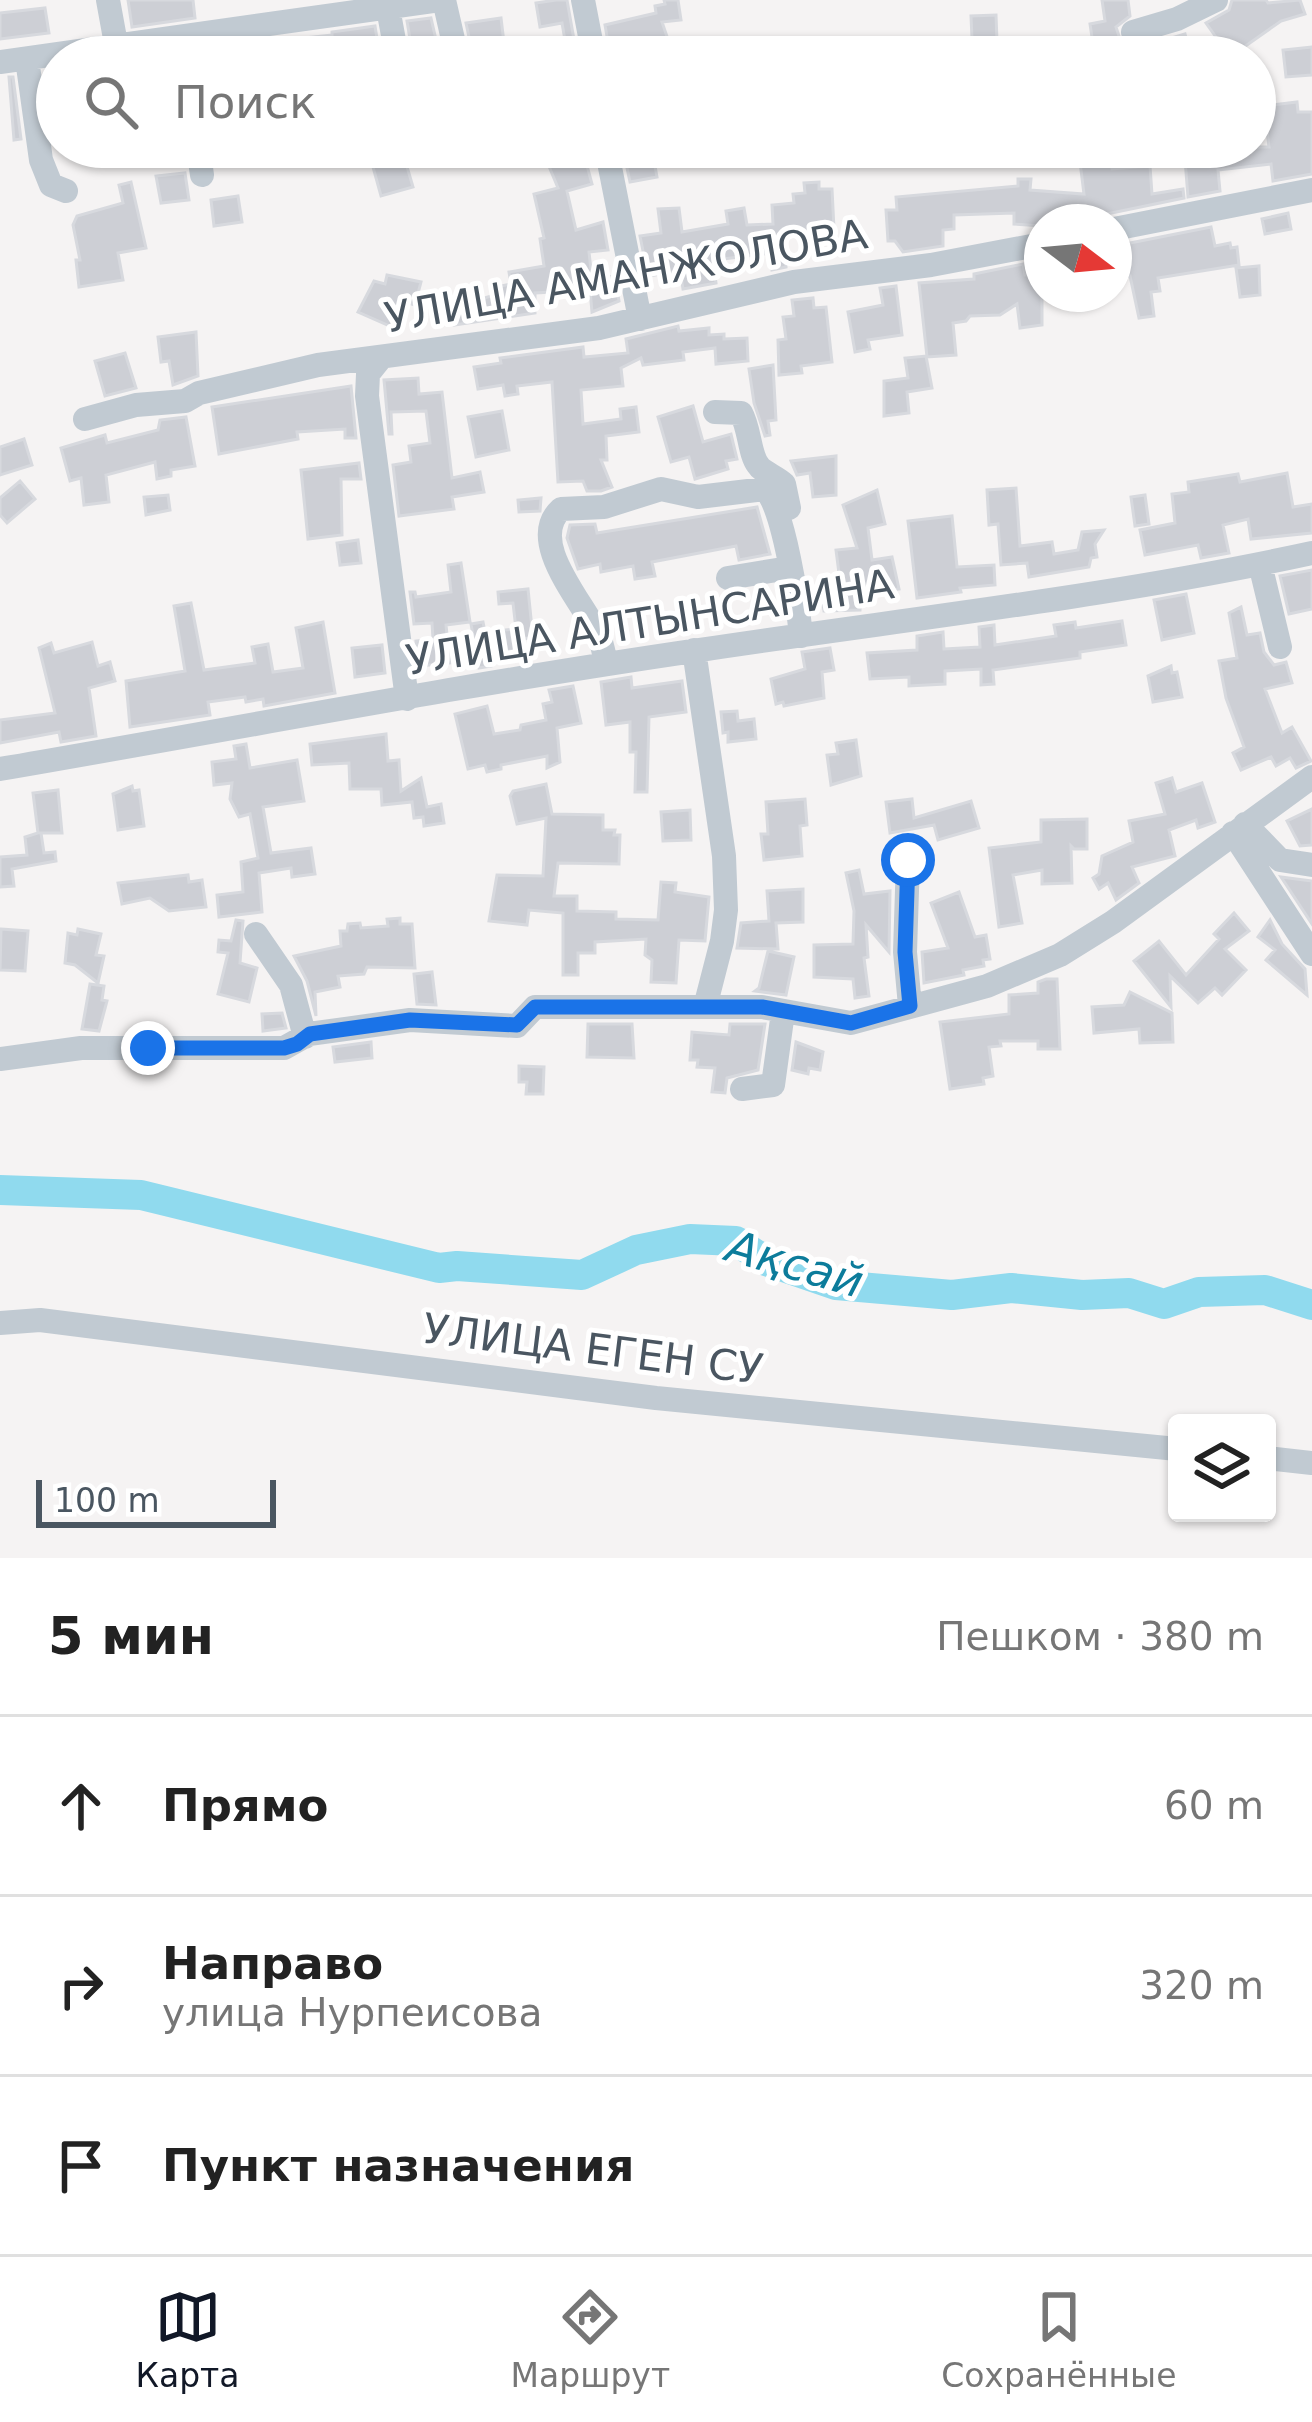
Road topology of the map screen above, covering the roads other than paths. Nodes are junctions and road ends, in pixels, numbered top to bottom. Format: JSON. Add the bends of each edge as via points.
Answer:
{"nodes":[{"id":1,"x":108,"y":0,"type":"edge"},
{"id":2,"x":438,"y":0,"type":"edge"},
{"id":3,"x":583,"y":0,"type":"edge"},
{"id":4,"x":1216,"y":0,"type":"edge"},
{"id":5,"x":388,"y":8,"type":"junction"},
{"id":6,"x":1133,"y":32,"type":"dead end"},
{"id":7,"x":122,"y":36,"type":"edge"},
{"id":8,"x":235,"y":36,"type":"edge"},
{"id":9,"x":393,"y":36,"type":"edge"},
{"id":10,"x":450,"y":36,"type":"edge"},
{"id":11,"x":590,"y":36,"type":"edge"},
{"id":12,"x":36,"y":57,"type":"edge"},
{"id":13,"x":27,"y":58,"type":"junction"},
{"id":14,"x":0,"y":62,"type":"edge"},
{"id":15,"x":36,"y":124,"type":"edge"},
{"id":16,"x":44,"y":168,"type":"edge"},
{"id":17,"x":201,"y":168,"type":"edge"},
{"id":18,"x":610,"y":168,"type":"edge"},
{"id":19,"x":202,"y":175,"type":"dead end"},
{"id":20,"x":1312,"y":190,"type":"edge"},
{"id":21,"x":65,"y":191,"type":"dead end"},
{"id":22,"x":1132,"y":225,"type":"edge"},
{"id":23,"x":1024,"y":247,"type":"edge"},
{"id":24,"x":640,"y":319,"type":"junction"},
{"id":25,"x":380,"y":358,"type":"junction"},
{"id":26,"x":715,"y":412,"type":"dead end"},
{"id":27,"x":85,"y":419,"type":"dead end"},
{"id":28,"x":1312,"y":553,"type":"edge"},
{"id":29,"x":1260,"y":564,"type":"junction"},
{"id":30,"x":789,"y":568,"type":"junction"},
{"id":31,"x":728,"y":578,"type":"dead end"},
{"id":32,"x":807,"y":635,"type":"junction"},
{"id":33,"x":1280,"y":647,"type":"dead end"},
{"id":34,"x":694,"y":650,"type":"junction"},
{"id":35,"x":606,"y":664,"type":"junction"},
{"id":36,"x":407,"y":699,"type":"junction"},
{"id":37,"x":0,"y":770,"type":"edge"},
{"id":38,"x":1312,"y":777,"type":"edge"},
{"id":39,"x":1239,"y":828,"type":"junction"},
{"id":40,"x":908,"y":860,"type":"dead end"},
{"id":41,"x":1312,"y":866,"type":"edge"},
{"id":42,"x":256,"y":934,"type":"dead end"},
{"id":43,"x":1312,"y":954,"type":"edge"},
{"id":44,"x":910,"y":1006,"type":"junction"},
{"id":45,"x":705,"y":1007,"type":"junction"},
{"id":46,"x":783,"y":1012,"type":"junction"},
{"id":47,"x":305,"y":1037,"type":"junction"},
{"id":48,"x":0,"y":1059,"type":"edge"},
{"id":49,"x":742,"y":1089,"type":"dead end"},
{"id":50,"x":0,"y":1323,"type":"edge"},
{"id":51,"x":1168,"y":1448,"type":"edge"},
{"id":52,"x":1276,"y":1459,"type":"edge"},
{"id":53,"x":1312,"y":1462,"type":"edge"}],
"edges":[{"from":1,"to":7,"type":"street"},
{"from":2,"to":5,"type":"street"},
{"from":2,"to":10,"type":"street"},
{"from":3,"to":11,"type":"street"},
{"from":4,"to":6,"type":"street"},
{"from":5,"to":8,"type":"street"},
{"from":5,"to":9,"type":"street"},
{"from":12,"to":13,"type":"street"},
{"from":13,"to":14,"type":"street"},
{"from":13,"to":15,"type":"street"},
{"from":16,"to":21,"type":"street","via":[[51,185]]},
{"from":17,"to":19,"type":"street"},
{"from":18,"to":24,"type":"street"},
{"from":20,"to":22,"type":"street"},
{"from":23,"to":24,"type":"street","name":"УЛИЦА АМАНЖОЛОВА","via":[[794,282]]},
{"from":24,"to":25,"type":"street","name":"УЛИЦА АМАНЖОЛОВА"},
{"from":25,"to":27,"type":"street","name":"УЛИЦА АМАНЖОЛОВА","via":[[318,364]]},
{"from":25,"to":36,"type":"street","via":[[368,374],[367,396]]},
{"from":26,"to":32,"type":"street","via":[[741,412],[760,470],[784,484]]},
{"from":28,"to":29,"type":"street","name":"УЛИЦА АЛТЫНСАРИНА"},
{"from":29,"to":32,"type":"street","name":"УЛИЦА АЛТЫНСАРИНА"},
{"from":29,"to":33,"type":"street"},
{"from":30,"to":31,"type":"street"},
{"from":30,"to":32,"type":"street"},
{"from":30,"to":35,"type":"street","via":[[765,489],[698,497],[661,488],[604,507],[561,509],[551,527],[554,556]]},
{"from":32,"to":34,"type":"street","name":"УЛИЦА АЛТЫНСАРИНА"},
{"from":34,"to":35,"type":"street","name":"УЛИЦА АЛТЫНСАРИНА"},
{"from":34,"to":45,"type":"street","via":[[726,910]]},
{"from":35,"to":36,"type":"street","name":"УЛИЦА АЛТЫНСАРИНА"},
{"from":36,"to":37,"type":"street","name":"УЛИЦА АЛТЫНСАРИНА"},
{"from":38,"to":39,"type":"street"},
{"from":39,"to":41,"type":"street","via":[[1280,860]]},
{"from":39,"to":43,"type":"street"},
{"from":39,"to":44,"type":"street","via":[[1060,955]]},
{"from":40,"to":44,"type":"street"},
{"from":42,"to":47,"type":"street","via":[[290,985]]},
{"from":44,"to":46,"type":"street","via":[[851,1023]]},
{"from":45,"to":46,"type":"street"},
{"from":45,"to":47,"type":"street","via":[[535,1007],[517,1025],[410,1020]]},
{"from":46,"to":49,"type":"street","via":[[773,1085]]},
{"from":47,"to":48,"type":"street","via":[[257,1050],[81,1048]]},
{"from":50,"to":51,"type":"street","name":"УЛИЦА ЕГЕН СУ","via":[[40,1320],[656,1399]]},
{"from":52,"to":53,"type":"street"}]}
